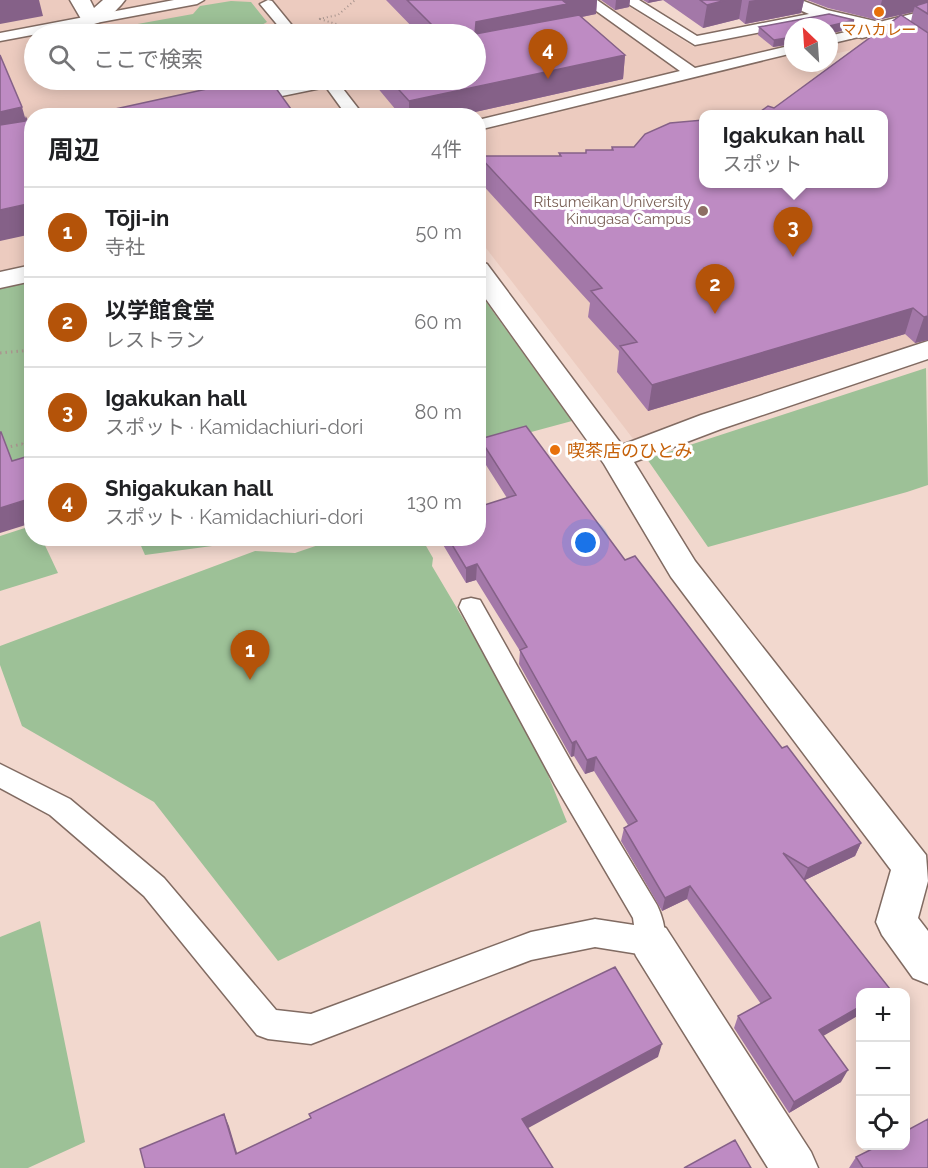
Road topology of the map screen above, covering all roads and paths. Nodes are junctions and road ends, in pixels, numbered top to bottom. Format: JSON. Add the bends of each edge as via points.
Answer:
{"nodes":[{"id":1,"x":80,"y":0,"type":"edge"},
{"id":2,"x":116,"y":0,"type":"edge"},
{"id":3,"x":197,"y":0,"type":"edge"},
{"id":4,"x":355,"y":0,"type":"edge"},
{"id":5,"x":588,"y":0,"type":"edge"},
{"id":6,"x":629,"y":0,"type":"edge"},
{"id":7,"x":791,"y":0,"type":"edge"},
{"id":8,"x":267,"y":4,"type":"dead end"},
{"id":9,"x":830,"y":14,"type":"junction"},
{"id":10,"x":928,"y":16,"type":"edge"},
{"id":11,"x":91,"y":20,"type":"junction"},
{"id":12,"x":620,"y":23,"type":"junction"},
{"id":13,"x":70,"y":24,"type":"edge"},
{"id":14,"x":284,"y":24,"type":"edge"},
{"id":15,"x":335,"y":24,"type":"edge"},
{"id":16,"x":598,"y":27,"type":"dead end"},
{"id":17,"x":877,"y":28,"type":"junction"},
{"id":18,"x":24,"y":33,"type":"edge"},
{"id":19,"x":0,"y":37,"type":"edge"},
{"id":20,"x":838,"y":38,"type":"edge"},
{"id":21,"x":909,"y":39,"type":"edge"},
{"id":22,"x":784,"y":51,"type":"edge"},
{"id":23,"x":692,"y":73,"type":"junction"},
{"id":24,"x":286,"y":90,"type":"edge"},
{"id":25,"x":340,"y":90,"type":"edge"},
{"id":26,"x":230,"y":102,"type":"edge"},
{"id":27,"x":352,"y":108,"type":"edge"},
{"id":28,"x":486,"y":123,"type":"edge"},
{"id":29,"x":24,"y":275,"type":"edge"},
{"id":30,"x":0,"y":280,"type":"edge"},
{"id":31,"x":486,"y":280,"type":"edge"},
{"id":32,"x":24,"y":351,"type":"edge"},
{"id":33,"x":928,"y":351,"type":"edge"},
{"id":34,"x":0,"y":353,"type":"edge"},
{"id":35,"x":24,"y":446,"type":"edge"},
{"id":36,"x":0,"y":449,"type":"edge"},
{"id":37,"x":616,"y":458,"type":"junction"},
{"id":38,"x":471,"y":607,"type":"dead end"},
{"id":39,"x":0,"y":775,"type":"edge"},
{"id":40,"x":651,"y":942,"type":"junction"},
{"id":41,"x":928,"y":964,"type":"edge"},
{"id":42,"x":795,"y":1168,"type":"edge"}],
"edges":[{"from":1,"to":11,"type":"street"},
{"from":2,"to":11,"type":"street"},
{"from":3,"to":11,"type":"lane"},
{"from":4,"to":15,"type":"path","via":[[338,15],[319,19]]},
{"from":5,"to":12,"type":"lane"},
{"from":6,"to":9,"type":"lane","via":[[695,41]]},
{"from":7,"to":9,"type":"lane","via":[[802,8]]},
{"from":8,"to":14,"type":"lane"},
{"from":9,"to":17,"type":"lane"},
{"from":10,"to":17,"type":"street"},
{"from":11,"to":13,"type":"lane"},
{"from":12,"to":16,"type":"lane"},
{"from":12,"to":23,"type":"lane"},
{"from":17,"to":20,"type":"lane"},
{"from":17,"to":21,"type":"lane"},
{"from":18,"to":19,"type":"lane"},
{"from":22,"to":23,"type":"lane"},
{"from":23,"to":28,"type":"lane"},
{"from":24,"to":26,"type":"lane"},
{"from":25,"to":27,"type":"lane"},
{"from":29,"to":30,"type":"street"},
{"from":31,"to":37,"type":"street"},
{"from":32,"to":34,"type":"path"},
{"from":33,"to":37,"type":"street","via":[[711,422]]},
{"from":35,"to":36,"type":"path"},
{"from":37,"to":41,"type":"street","via":[[683,569],[912,867],[896,922]]},
{"from":38,"to":40,"type":"lane","via":[[646,915]]},
{"from":39,"to":40,"type":"lane","via":[[60,807],[154,887],[268,1024],[311,1029],[542,944],[595,933]]},
{"from":40,"to":42,"type":"street"}]}
